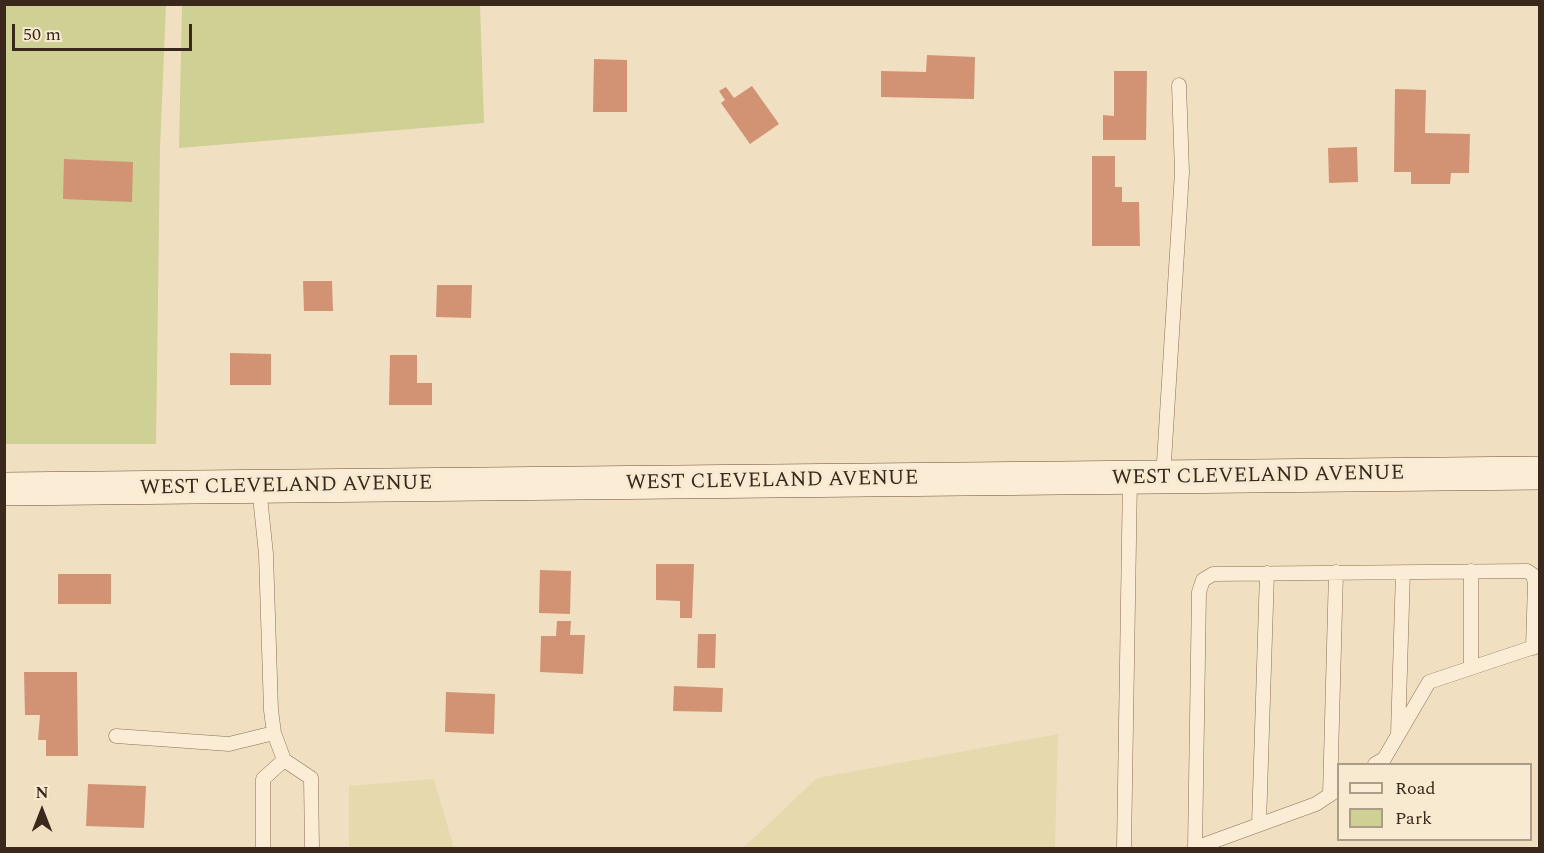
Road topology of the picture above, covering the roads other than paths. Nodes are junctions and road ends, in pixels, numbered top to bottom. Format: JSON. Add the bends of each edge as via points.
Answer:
{"nodes":[{"id":1,"x":1179,"y":85,"type":"dead end"},
{"id":2,"x":1539,"y":473,"type":"edge"},
{"id":3,"x":1130,"y":478,"type":"junction"},
{"id":4,"x":1163,"y":478,"type":"junction"},
{"id":5,"x":259,"y":487,"type":"junction"},
{"id":6,"x":4,"y":489,"type":"edge"},
{"id":7,"x":1472,"y":571,"type":"junction"},
{"id":8,"x":1403,"y":572,"type":"junction"},
{"id":9,"x":1267,"y":573,"type":"junction"},
{"id":10,"x":1336,"y":573,"type":"junction"},
{"id":11,"x":1536,"y":647,"type":"edge"},
{"id":12,"x":1471,"y":668,"type":"junction"},
{"id":13,"x":274,"y":733,"type":"junction"},
{"id":14,"x":116,"y":736,"type":"dead end"},
{"id":15,"x":1397,"y":736,"type":"junction"},
{"id":16,"x":284,"y":760,"type":"junction"},
{"id":17,"x":1378,"y":763,"type":"edge"},
{"id":18,"x":1334,"y":792,"type":"edge"},
{"id":19,"x":1260,"y":824,"type":"junction"},
{"id":20,"x":263,"y":849,"type":"edge"},
{"id":21,"x":312,"y":849,"type":"edge"},
{"id":22,"x":1124,"y":849,"type":"edge"},
{"id":23,"x":1195,"y":849,"type":"edge"}],
"edges":[{"from":1,"to":4,"type":"lane","via":[[1182,172]]},
{"from":2,"to":4,"type":"main road","name":"WEST CLEVELAND AVENUE"},
{"from":3,"to":4,"type":"main road","name":"WEST CLEVELAND AVENUE"},
{"from":3,"to":5,"type":"main road","name":"WEST CLEVELAND AVENUE"},
{"from":3,"to":22,"type":"lane"},
{"from":5,"to":6,"type":"main road","name":"WEST CLEVELAND AVENUE"},
{"from":5,"to":13,"type":"lane"},
{"from":7,"to":8,"type":"lane"},
{"from":7,"to":11,"type":"lane","via":[[1527,571],[1533,575]]},
{"from":7,"to":12,"type":"lane"},
{"from":8,"to":10,"type":"lane"},
{"from":8,"to":15,"type":"lane"},
{"from":9,"to":10,"type":"lane"},
{"from":9,"to":19,"type":"lane"},
{"from":9,"to":23,"type":"lane","via":[[1213,574],[1203,580],[1199,592]]},
{"from":10,"to":18,"type":"lane"},
{"from":11,"to":12,"type":"lane"},
{"from":12,"to":15,"type":"lane","via":[[1429,682]]},
{"from":13,"to":14,"type":"lane","via":[[229,744]]},
{"from":13,"to":16,"type":"lane"},
{"from":15,"to":17,"type":"lane"},
{"from":16,"to":20,"type":"lane","via":[[263,779]]},
{"from":16,"to":21,"type":"lane","via":[[311,778]]},
{"from":18,"to":19,"type":"lane","via":[[1316,804]]},
{"from":19,"to":23,"type":"lane"}]}
